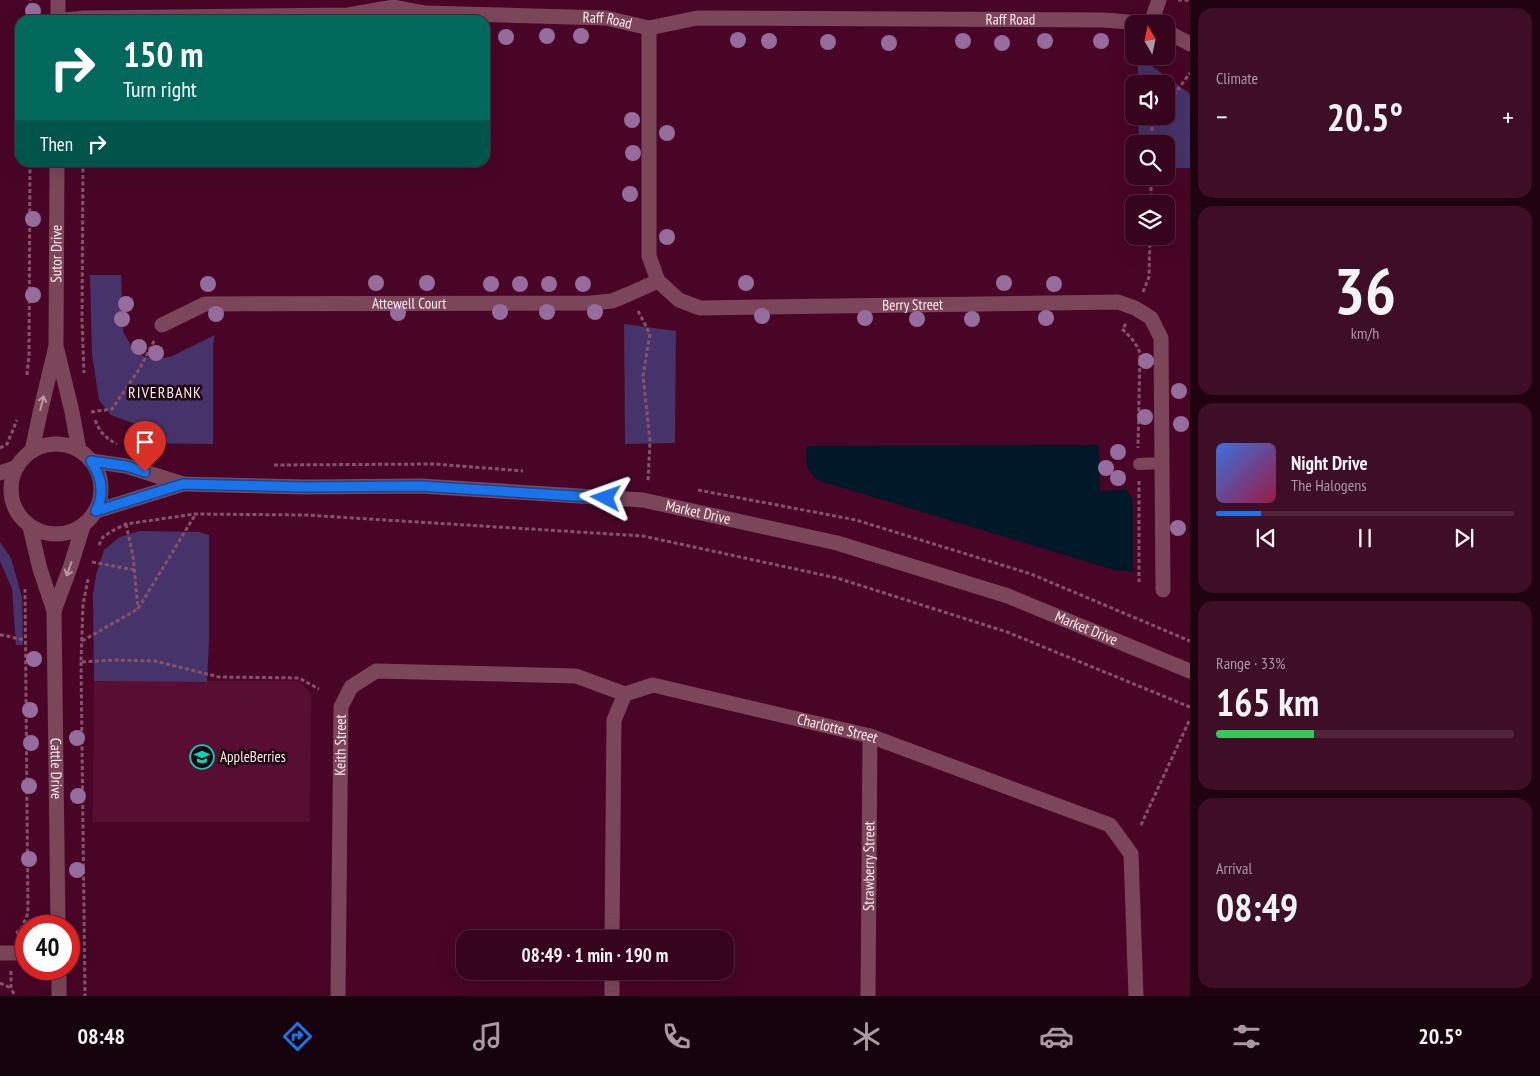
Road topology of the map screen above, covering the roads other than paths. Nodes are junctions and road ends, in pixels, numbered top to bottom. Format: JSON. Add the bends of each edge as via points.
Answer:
{"nodes":[{"id":1,"x":58,"y":0,"type":"edge"},
{"id":2,"x":1159,"y":0,"type":"edge"},
{"id":3,"x":394,"y":3,"type":"edge"},
{"id":4,"x":58,"y":15,"type":"edge"},
{"id":5,"x":348,"y":15,"type":"edge"},
{"id":6,"x":1154,"y":15,"type":"edge"},
{"id":7,"x":1125,"y":21,"type":"edge"},
{"id":8,"x":649,"y":28,"type":"junction"},
{"id":9,"x":1175,"y":36,"type":"edge"},
{"id":10,"x":1190,"y":44,"type":"edge"},
{"id":11,"x":57,"y":167,"type":"edge"},
{"id":12,"x":658,"y":281,"type":"junction"},
{"id":13,"x":162,"y":325,"type":"road end"},
{"id":14,"x":56,"y":346,"type":"junction"},
{"id":15,"x":79,"y":450,"type":"junction"},
{"id":16,"x":32,"y":451,"type":"junction"},
{"id":17,"x":91,"y":461,"type":"junction"},
{"id":18,"x":1162,"y":463,"type":"junction"},
{"id":19,"x":1139,"y":464,"type":"road end"},
{"id":20,"x":17,"y":466,"type":"junction"},
{"id":21,"x":0,"y":473,"type":"edge"},
{"id":22,"x":183,"y":484,"type":"junction"},
{"id":23,"x":6,"y":504,"type":"edge"},
{"id":24,"x":96,"y":511,"type":"junction"},
{"id":25,"x":83,"y":526,"type":"junction"},
{"id":26,"x":30,"y":527,"type":"junction"},
{"id":27,"x":1163,"y":590,"type":"dead end"},
{"id":28,"x":54,"y":611,"type":"junction"},
{"id":29,"x":1190,"y":671,"type":"edge"},
{"id":30,"x":625,"y":694,"type":"junction"},
{"id":31,"x":870,"y":736,"type":"junction"},
{"id":32,"x":58,"y":915,"type":"edge"},
{"id":33,"x":612,"y":930,"type":"edge"},
{"id":34,"x":59,"y":980,"type":"edge"},
{"id":35,"x":612,"y":980,"type":"edge"},
{"id":36,"x":59,"y":996,"type":"edge"},
{"id":37,"x":338,"y":996,"type":"edge"},
{"id":38,"x":612,"y":996,"type":"edge"},
{"id":39,"x":868,"y":996,"type":"edge"},
{"id":40,"x":1136,"y":996,"type":"edge"}],
"edges":[{"from":1,"to":4,"type":"street"},
{"from":2,"to":6,"type":"street"},
{"from":3,"to":5,"type":"street","name":"Raff Road"},
{"from":3,"to":8,"type":"street","name":"Raff Road","via":[[425,13],[606,18]]},
{"from":7,"to":8,"type":"street","name":"Raff Road","via":[[697,18]]},
{"from":8,"to":12,"type":"street","name":"Berry Street","via":[[649,256]]},
{"from":9,"to":10,"type":"street"},
{"from":11,"to":14,"type":"street","name":"Sutor Drive"},
{"from":12,"to":13,"type":"street","name":"Attewell Court","via":[[612,301],[591,303],[205,304]]},
{"from":12,"to":18,"type":"street","name":"Berry Street","via":[[678,300],[700,308],[1118,302],[1135,308],[1150,318],[1162,338]]},
{"from":14,"to":15,"type":"street","name":"Sutor Drive"},
{"from":16,"to":14,"type":"street","name":"Sutor Drive","one_way":true},
{"from":15,"to":16,"type":"street","via":[[59,444]]},
{"from":15,"to":17,"type":"street"},
{"from":16,"to":20,"type":"street"},
{"from":17,"to":22,"type":"street","name":"Market Drive","via":[[126,466]]},
{"from":17,"to":24,"type":"street","via":[[102,485]]},
{"from":18,"to":19,"type":"lane"},
{"from":18,"to":27,"type":"street","name":"Berry Street"},
{"from":20,"to":21,"type":"street"},
{"from":20,"to":23,"type":"street"},
{"from":22,"to":24,"type":"street","name":"Market Drive"},
{"from":22,"to":29,"type":"street","name":"Market Drive","via":[[420,486],[643,500],[837,543],[1008,596]]},
{"from":23,"to":26,"type":"street"},
{"from":24,"to":25,"type":"street"},
{"from":25,"to":26,"type":"street","via":[[57,535]]},
{"from":25,"to":28,"type":"street","name":"Cattle Drive","one_way":true},
{"from":26,"to":28,"type":"street","name":"Cattle Drive"},
{"from":28,"to":32,"type":"street","name":"Cattle Drive"},
{"from":30,"to":31,"type":"street","name":"Charlotte Street","via":[[653,685]]},
{"from":30,"to":33,"type":"street","via":[[614,720]]},
{"from":30,"to":37,"type":"street","name":"Keith Street","via":[[576,676],[547,675],[376,671],[351,687],[341,707]]},
{"from":31,"to":39,"type":"street","name":"Strawberry Street"},
{"from":31,"to":40,"type":"street","name":"Charlotte Street","via":[[1110,825],[1131,854]]},
{"from":34,"to":36,"type":"street"},
{"from":35,"to":38,"type":"street"}]}
